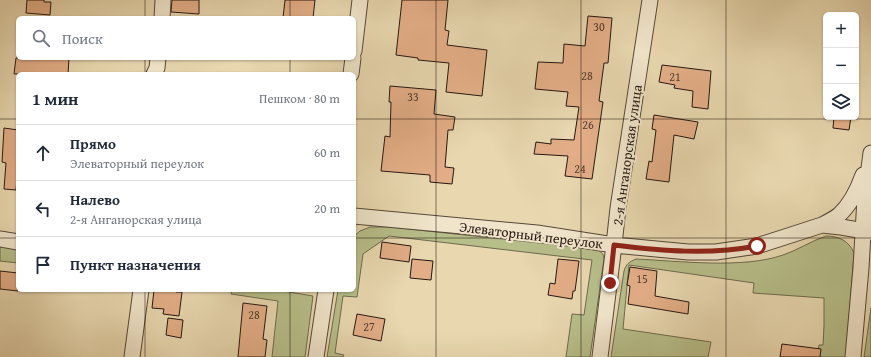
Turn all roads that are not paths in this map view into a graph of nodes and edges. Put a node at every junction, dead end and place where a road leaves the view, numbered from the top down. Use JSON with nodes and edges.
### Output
{"nodes":[{"id":1,"x":163,"y":0,"type":"edge"},
{"id":2,"x":360,"y":0,"type":"edge"},
{"id":3,"x":650,"y":0,"type":"edge"},
{"id":4,"x":162,"y":16,"type":"edge"},
{"id":5,"x":356,"y":34,"type":"edge"},
{"id":6,"x":158,"y":60,"type":"edge"},
{"id":7,"x":353,"y":60,"type":"edge"},
{"id":8,"x":155,"y":72,"type":"edge"},
{"id":9,"x":351,"y":72,"type":"edge"},
{"id":10,"x":871,"y":152,"type":"edge"},
{"id":11,"x":356,"y":216,"type":"edge"},
{"id":12,"x":822,"y":225,"type":"junction"},
{"id":13,"x":867,"y":231,"type":"edge"},
{"id":14,"x":0,"y":239,"type":"edge"},
{"id":15,"x":16,"y":242,"type":"edge"},
{"id":16,"x":614,"y":245,"type":"junction"},
{"id":17,"x":141,"y":292,"type":"edge"},
{"id":18,"x":326,"y":292,"type":"edge"},
{"id":19,"x":132,"y":357,"type":"edge"},
{"id":20,"x":316,"y":357,"type":"edge"},
{"id":21,"x":600,"y":357,"type":"edge"},
{"id":22,"x":853,"y":357,"type":"edge"}],
"edges":[{"from":1,"to":4,"type":"street"},
{"from":2,"to":5,"type":"street"},
{"from":3,"to":16,"type":"street","name":"2-я Анганорская улица"},
{"from":6,"to":8,"type":"street"},
{"from":7,"to":9,"type":"street"},
{"from":10,"to":12,"type":"street"},
{"from":10,"to":13,"type":"street"},
{"from":11,"to":16,"type":"street","name":"Элеваторный переулок"},
{"from":12,"to":13,"type":"street","name":"Элеваторный переулок"},
{"from":12,"to":16,"type":"street","name":"Элеваторный переулок"},
{"from":13,"to":22,"type":"street"},
{"from":14,"to":15,"type":"street"},
{"from":16,"to":21,"type":"street","name":"2-я Анганорская улица"},
{"from":17,"to":19,"type":"street"},
{"from":18,"to":20,"type":"street"}]}
